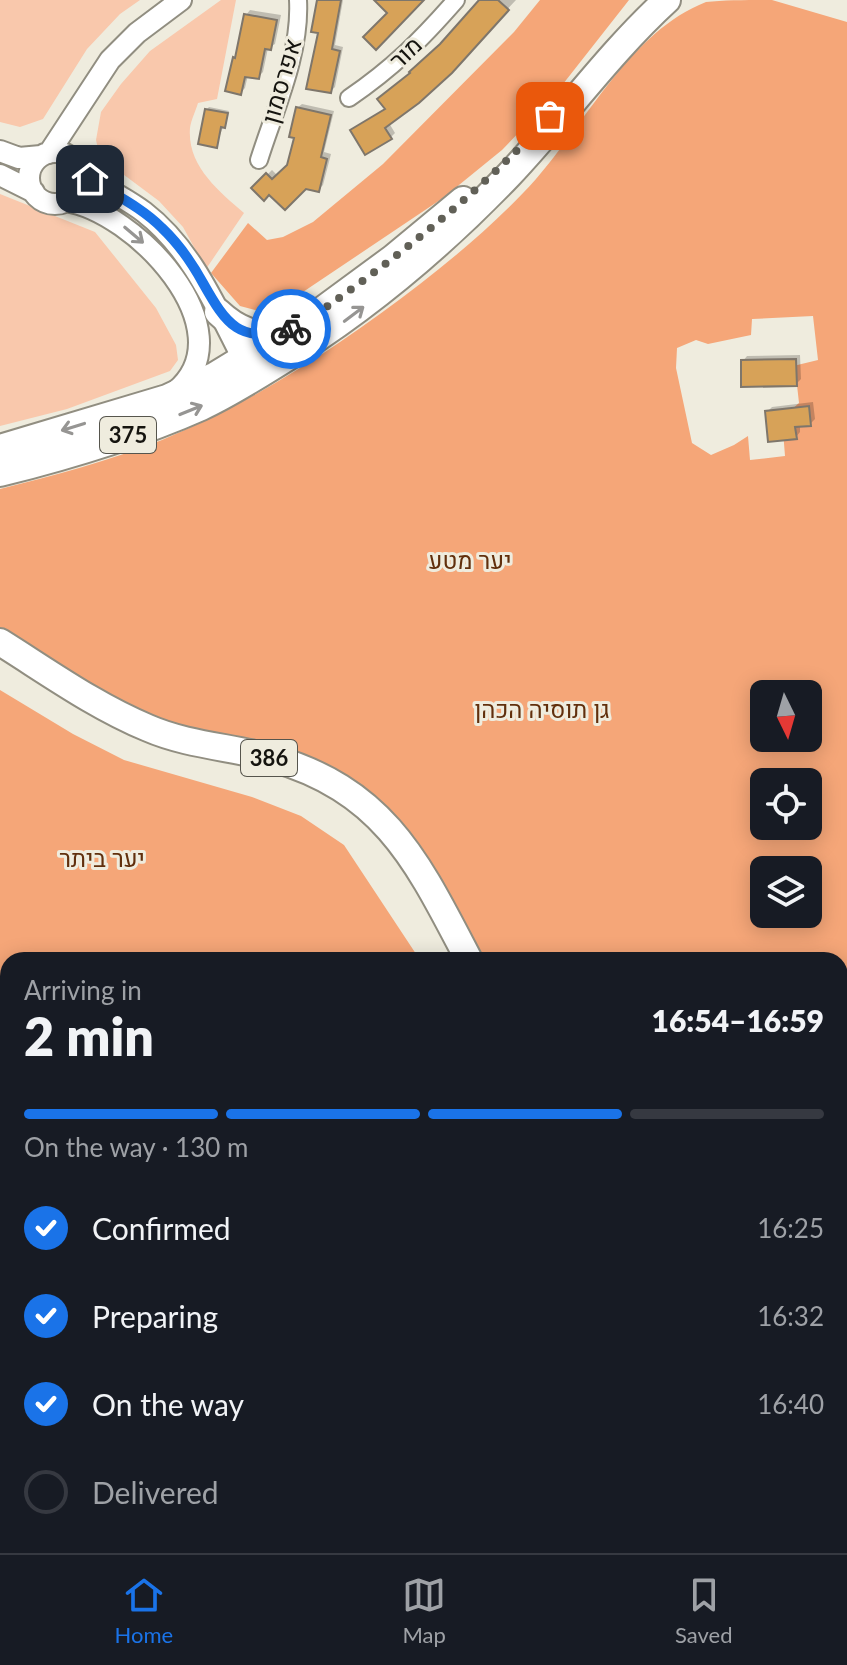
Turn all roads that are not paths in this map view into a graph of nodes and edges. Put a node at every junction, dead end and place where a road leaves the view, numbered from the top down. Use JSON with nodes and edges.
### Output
{"nodes":[{"id":1,"x":181,"y":0,"type":"edge"},
{"id":2,"x":298,"y":0,"type":"edge"},
{"id":3,"x":456,"y":0,"type":"edge"},
{"id":4,"x":657,"y":0,"type":"edge"},
{"id":5,"x":667,"y":0,"type":"edge"},
{"id":6,"x":349,"y":98,"type":"dead end"},
{"id":7,"x":75,"y":116,"type":"junction"},
{"id":8,"x":0,"y":151,"type":"edge"},
{"id":9,"x":45,"y":154,"type":"junction"},
{"id":10,"x":259,"y":160,"type":"dead end"},
{"id":11,"x":76,"y":162,"type":"junction"},
{"id":12,"x":0,"y":175,"type":"edge"},
{"id":13,"x":34,"y":192,"type":"junction"},
{"id":14,"x":65,"y":201,"type":"junction"},
{"id":15,"x":218,"y":312,"type":"junction"},
{"id":16,"x":299,"y":326,"type":"junction"},
{"id":17,"x":243,"y":359,"type":"junction"},
{"id":18,"x":241,"y":386,"type":"junction"},
{"id":19,"x":167,"y":398,"type":"junction"},
{"id":20,"x":0,"y":448,"type":"edge"},
{"id":21,"x":0,"y":473,"type":"edge"},
{"id":22,"x":0,"y":642,"type":"edge"},
{"id":23,"x":465,"y":952,"type":"edge"}],
"edges":[{"from":1,"to":7,"type":"street"},
{"from":2,"to":10,"type":"street","name":"אפרסמון"},
{"from":3,"to":6,"type":"street","name":"מור"},
{"from":4,"to":16,"type":"main road","number":"375"},
{"from":18,"to":5,"type":"main road","number":"375","one_way":true},
{"from":7,"to":9,"type":"street"},
{"from":7,"to":11,"type":"street"},
{"from":8,"to":9,"type":"street"},
{"from":9,"to":11,"type":"street"},
{"from":9,"to":13,"type":"street"},
{"from":11,"to":14,"type":"street"},
{"from":11,"to":15,"type":"street"},
{"from":12,"to":13,"type":"street"},
{"from":13,"to":14,"type":"street"},
{"from":14,"to":19,"type":"street","one_way":true},
{"from":15,"to":16,"type":"main road"},
{"from":15,"to":17,"type":"street"},
{"from":16,"to":17,"type":"main road","number":"375"},
{"from":17,"to":18,"type":"street"},
{"from":17,"to":19,"type":"main road","number":"375"},
{"from":21,"to":18,"type":"main road","number":"375","one_way":true},
{"from":19,"to":20,"type":"main road","number":"375","one_way":true},
{"from":22,"to":23,"type":"main road","number":"386"}]}
